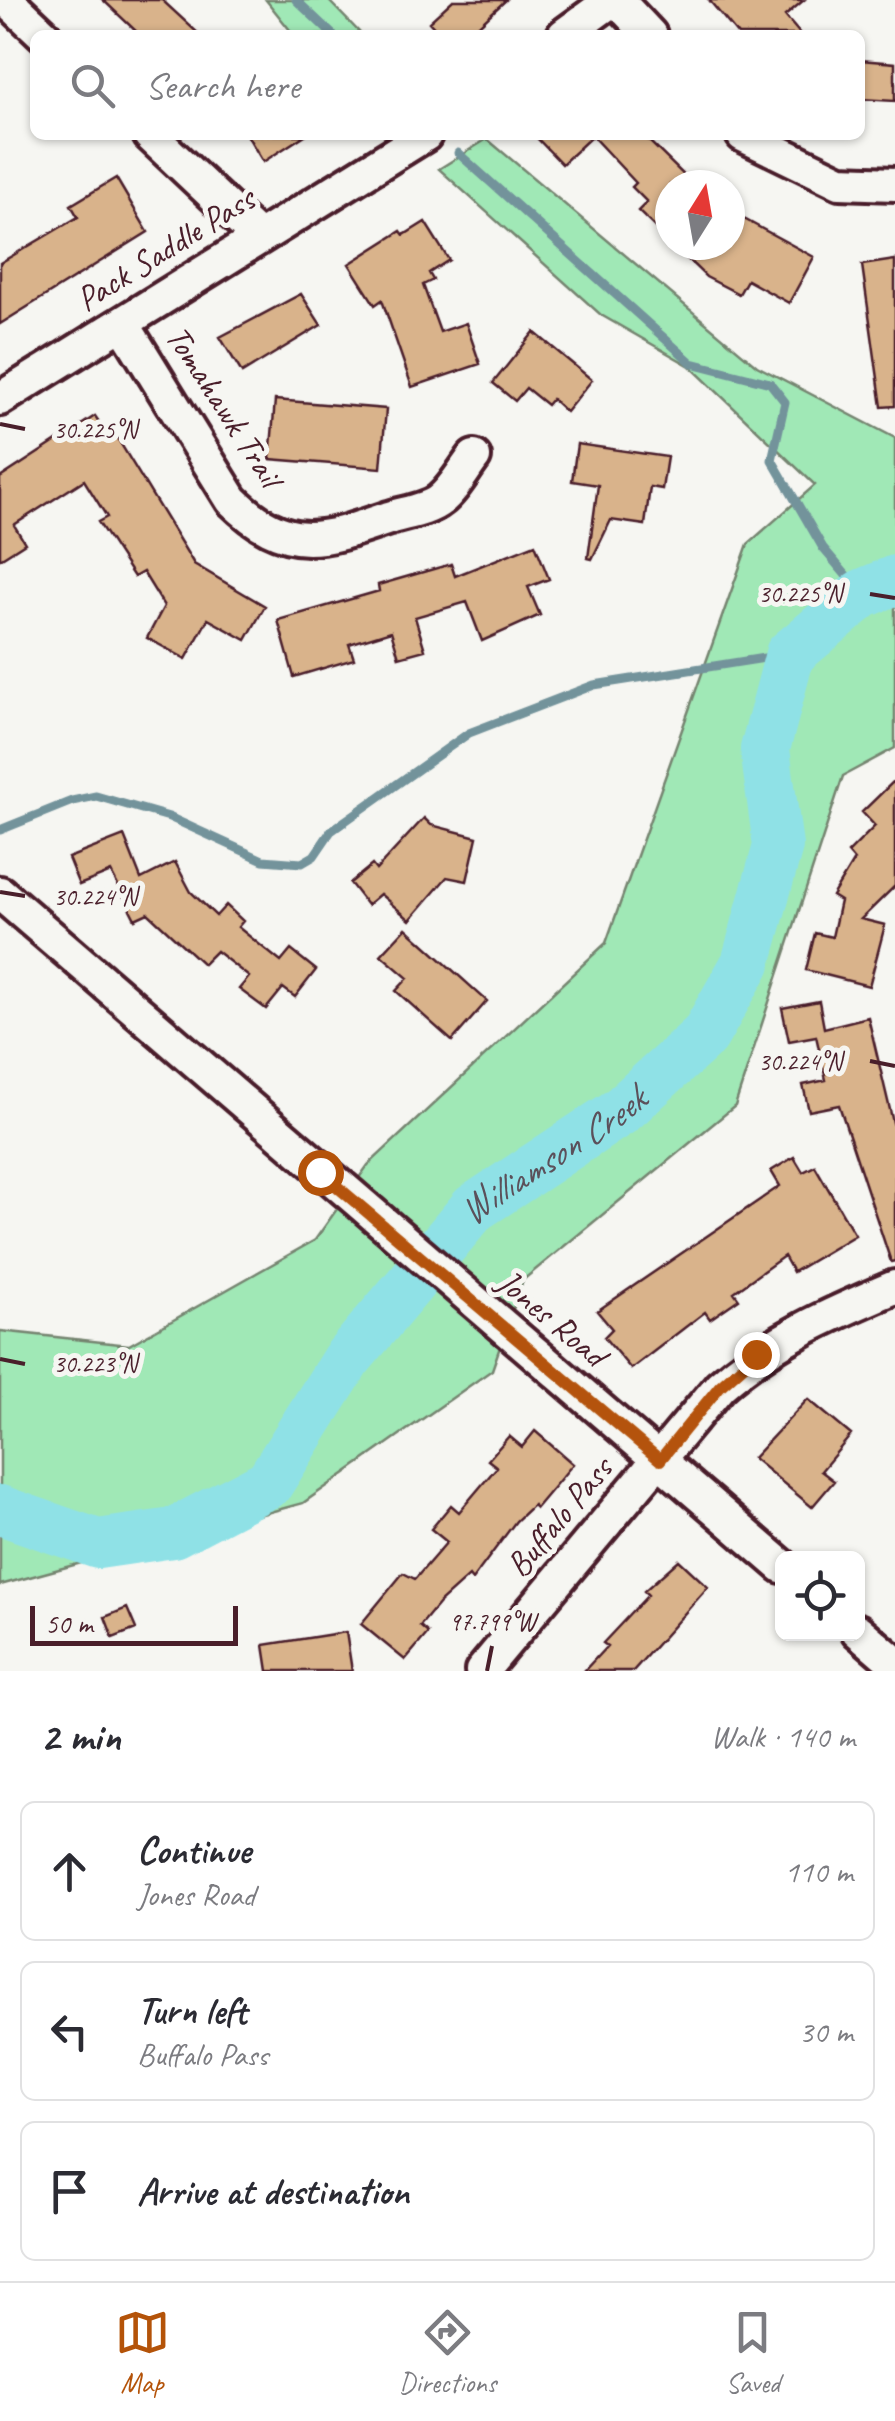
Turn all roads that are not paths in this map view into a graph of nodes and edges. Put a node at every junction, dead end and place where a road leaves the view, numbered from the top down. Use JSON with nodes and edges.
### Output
{"nodes":[{"id":1,"x":7,"y":0,"type":"edge"},
{"id":2,"x":614,"y":0,"type":"edge"},
{"id":3,"x":39,"y":30,"type":"edge"},
{"id":4,"x":571,"y":30,"type":"edge"},
{"id":5,"x":645,"y":30,"type":"edge"},
{"id":6,"x":155,"y":140,"type":"edge"},
{"id":7,"x":417,"y":140,"type":"edge"},
{"id":8,"x":753,"y":140,"type":"edge"},
{"id":9,"x":895,"y":184,"type":"edge"},
{"id":10,"x":258,"y":236,"type":"junction"},
{"id":11,"x":122,"y":324,"type":"junction"},
{"id":12,"x":0,"y":399,"type":"edge"},
{"id":13,"x":474,"y":457,"type":"dead end"},
{"id":14,"x":0,"y":893,"type":"edge"},
{"id":15,"x":895,"y":1286,"type":"edge"},
{"id":16,"x":660,"y":1460,"type":"junction"},
{"id":17,"x":775,"y":1560,"type":"edge"},
{"id":18,"x":865,"y":1637,"type":"edge"},
{"id":19,"x":895,"y":1663,"type":"edge"},
{"id":20,"x":482,"y":1671,"type":"edge"}],
"edges":[{"from":1,"to":3,"type":"street"},
{"from":2,"to":4,"type":"street"},
{"from":2,"to":5,"type":"street"},
{"from":6,"to":10,"type":"street"},
{"from":7,"to":10,"type":"street","name":"Pack Saddle Pass"},
{"from":8,"to":9,"type":"street"},
{"from":10,"to":11,"type":"street","name":"Pack Saddle Pass"},
{"from":11,"to":12,"type":"street","name":"Pack Saddle Pass"},
{"from":11,"to":13,"type":"street","name":"Tomahawk Trail"},
{"from":14,"to":16,"type":"street","name":"Jones Road"},
{"from":15,"to":16,"type":"street","name":"Buffalo Pass"},
{"from":16,"to":17,"type":"street","name":"Jones Road"},
{"from":16,"to":20,"type":"street","name":"Buffalo Pass"},
{"from":18,"to":19,"type":"street"}]}
